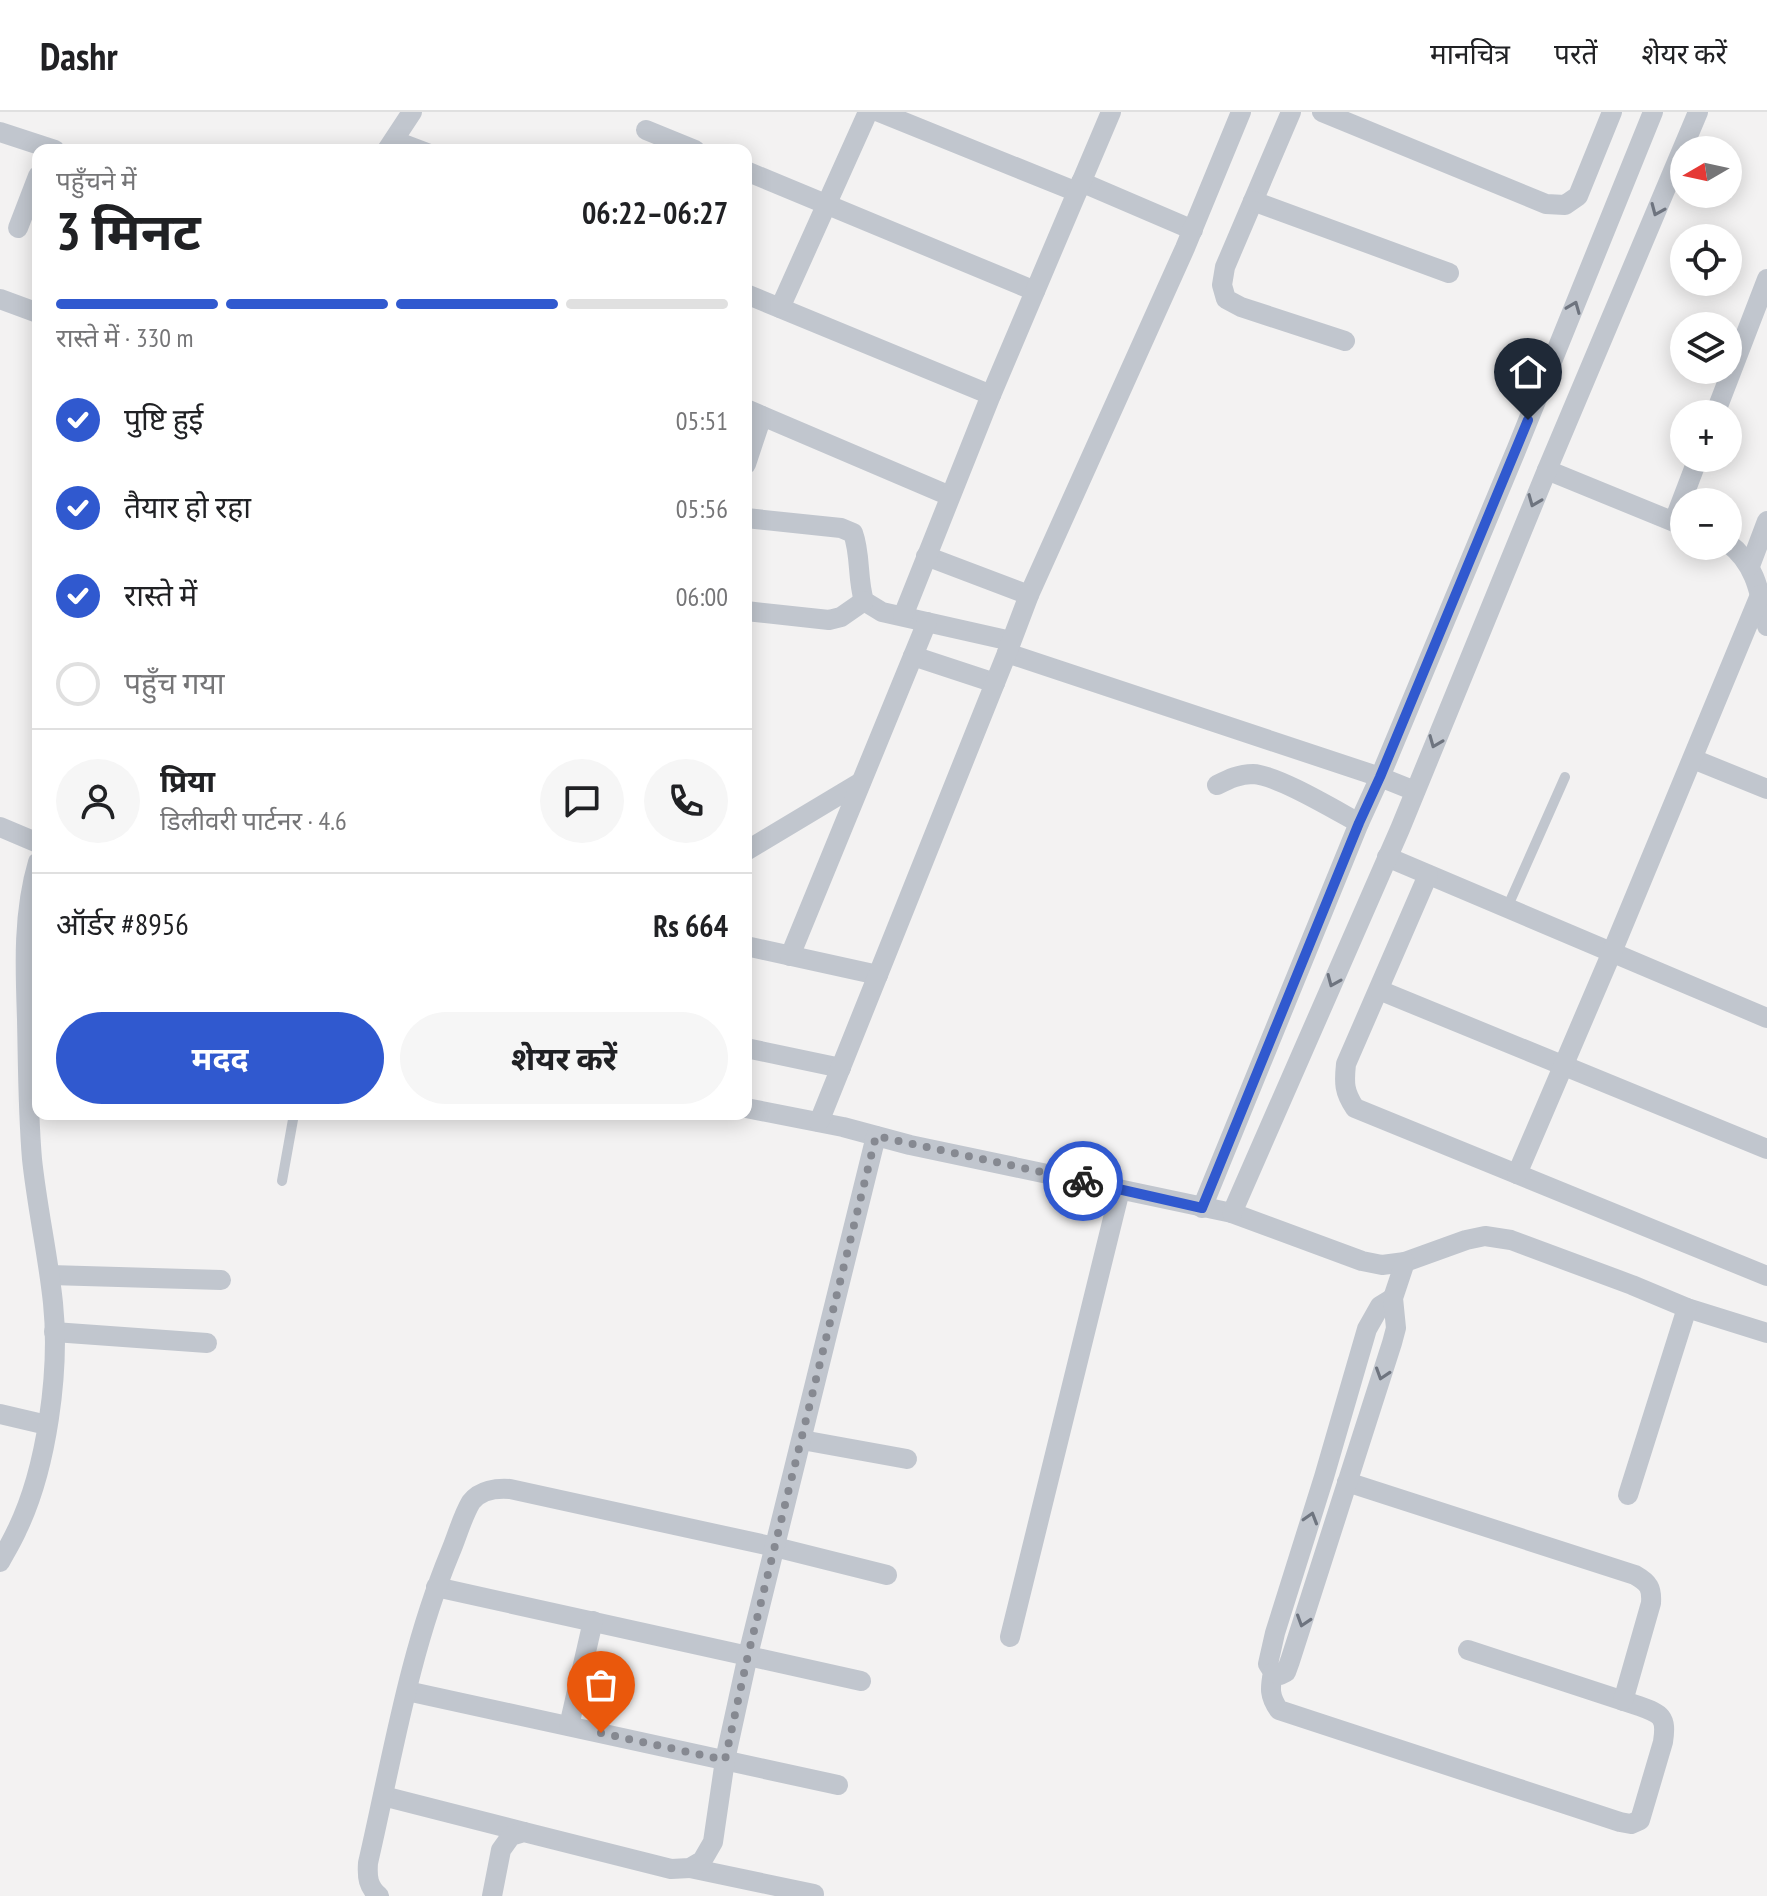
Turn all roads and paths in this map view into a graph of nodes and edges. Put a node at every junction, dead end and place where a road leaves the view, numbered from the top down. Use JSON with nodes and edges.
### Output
{"nodes":[{"id":1,"x":412,"y":112,"type":"edge"},
{"id":2,"x":868,"y":112,"type":"edge"},
{"id":3,"x":879,"y":112,"type":"edge"},
{"id":4,"x":1111,"y":112,"type":"edge"},
{"id":5,"x":1241,"y":112,"type":"edge"},
{"id":6,"x":1291,"y":112,"type":"edge"},
{"id":7,"x":1322,"y":112,"type":"edge"},
{"id":8,"x":1653,"y":112,"type":"edge"},
{"id":9,"x":1698,"y":112,"type":"edge"},
{"id":10,"x":1610,"y":113,"type":"edge"},
{"id":11,"x":646,"y":130,"type":"dead end"},
{"id":12,"x":0,"y":132,"type":"edge"},
{"id":13,"x":391,"y":143,"type":"edge"},
{"id":14,"x":35,"y":144,"type":"edge"},
{"id":15,"x":680,"y":144,"type":"edge"},
{"id":16,"x":752,"y":174,"type":"edge"},
{"id":17,"x":1079,"y":187,"type":"junction"},
{"id":18,"x":32,"y":192,"type":"edge"},
{"id":19,"x":1253,"y":201,"type":"junction"},
{"id":20,"x":826,"y":205,"type":"junction"},
{"id":21,"x":18,"y":228,"type":"dead end"},
{"id":22,"x":1193,"y":230,"type":"junction"},
{"id":23,"x":1449,"y":273,"type":"dead end"},
{"id":24,"x":1767,"y":279,"type":"edge"},
{"id":25,"x":1035,"y":291,"type":"junction"},
{"id":26,"x":752,"y":296,"type":"edge"},
{"id":27,"x":0,"y":299,"type":"edge"},
{"id":28,"x":780,"y":308,"type":"junction"},
{"id":29,"x":32,"y":311,"type":"edge"},
{"id":30,"x":1345,"y":341,"type":"dead end"},
{"id":31,"x":991,"y":395,"type":"junction"},
{"id":32,"x":1720,"y":400,"type":"edge"},
{"id":33,"x":754,"y":412,"type":"edge"},
{"id":34,"x":1547,"y":470,"type":"junction"},
{"id":35,"x":950,"y":496,"type":"junction"},
{"id":36,"x":752,"y":519,"type":"edge"},
{"id":37,"x":1670,"y":520,"type":"edge"},
{"id":38,"x":1767,"y":521,"type":"edge"},
{"id":39,"x":926,"y":556,"type":"junction"},
{"id":40,"x":1742,"y":558,"type":"edge"},
{"id":41,"x":1750,"y":566,"type":"junction"},
{"id":42,"x":1029,"y":595,"type":"junction"},
{"id":43,"x":1760,"y":595,"type":"junction"},
{"id":44,"x":864,"y":601,"type":"junction"},
{"id":45,"x":752,"y":612,"type":"edge"},
{"id":46,"x":903,"y":616,"type":"junction"},
{"id":47,"x":927,"y":622,"type":"junction"},
{"id":48,"x":1767,"y":626,"type":"edge"},
{"id":49,"x":1009,"y":647,"type":"junction"},
{"id":50,"x":913,"y":656,"type":"junction"},
{"id":51,"x":995,"y":683,"type":"junction"},
{"id":52,"x":1693,"y":759,"type":"junction"},
{"id":53,"x":1380,"y":777,"type":"junction"},
{"id":54,"x":1565,"y":777,"type":"dead end"},
{"id":55,"x":861,"y":782,"type":"junction"},
{"id":56,"x":1217,"y":785,"type":"dead end"},
{"id":57,"x":1767,"y":789,"type":"edge"},
{"id":58,"x":1415,"y":791,"type":"junction"},
{"id":59,"x":1359,"y":823,"type":"junction"},
{"id":60,"x":0,"y":827,"type":"edge"},
{"id":61,"x":32,"y":840,"type":"edge"},
{"id":62,"x":752,"y":847,"type":"edge"},
{"id":63,"x":1387,"y":857,"type":"junction"},
{"id":64,"x":1428,"y":875,"type":"junction"},
{"id":65,"x":32,"y":885,"type":"edge"},
{"id":66,"x":1507,"y":908,"type":"junction"},
{"id":67,"x":752,"y":947,"type":"edge"},
{"id":68,"x":1612,"y":952,"type":"junction"},
{"id":69,"x":790,"y":956,"type":"junction"},
{"id":70,"x":878,"y":975,"type":"junction"},
{"id":71,"x":1379,"y":990,"type":"junction"},
{"id":72,"x":1767,"y":1018,"type":"edge"},
{"id":73,"x":752,"y":1049,"type":"edge"},
{"id":74,"x":1564,"y":1065,"type":"junction"},
{"id":75,"x":841,"y":1068,"type":"junction"},
{"id":76,"x":752,"y":1109,"type":"edge"},
{"id":77,"x":293,"y":1120,"type":"edge"},
{"id":78,"x":819,"y":1122,"type":"junction"},
{"id":79,"x":876,"y":1136,"type":"junction"},
{"id":80,"x":1767,"y":1149,"type":"edge"},
{"id":81,"x":1517,"y":1174,"type":"junction"},
{"id":82,"x":282,"y":1181,"type":"dead end"},
{"id":83,"x":1120,"y":1190,"type":"junction"},
{"id":84,"x":1202,"y":1208,"type":"junction"},
{"id":85,"x":1232,"y":1213,"type":"junction"},
{"id":86,"x":1405,"y":1262,"type":"junction"},
{"id":87,"x":1765,"y":1269,"type":"edge"},
{"id":88,"x":50,"y":1275,"type":"junction"},
{"id":89,"x":221,"y":1280,"type":"dead end"},
{"id":90,"x":1393,"y":1298,"type":"junction"},
{"id":91,"x":1687,"y":1308,"type":"junction"},
{"id":92,"x":54,"y":1332,"type":"junction"},
{"id":93,"x":1767,"y":1333,"type":"edge"},
{"id":94,"x":207,"y":1343,"type":"dead end"},
{"id":95,"x":0,"y":1414,"type":"edge"},
{"id":96,"x":47,"y":1425,"type":"junction"},
{"id":97,"x":802,"y":1440,"type":"junction"},
{"id":98,"x":907,"y":1459,"type":"dead end"},
{"id":99,"x":1347,"y":1482,"type":"junction"},
{"id":100,"x":1628,"y":1495,"type":"dead end"},
{"id":101,"x":775,"y":1547,"type":"junction"},
{"id":102,"x":0,"y":1562,"type":"edge"},
{"id":103,"x":887,"y":1575,"type":"dead end"},
{"id":104,"x":436,"y":1587,"type":"junction"},
{"id":105,"x":593,"y":1621,"type":"junction"},
{"id":106,"x":1010,"y":1637,"type":"dead end"},
{"id":107,"x":1468,"y":1650,"type":"dead end"},
{"id":108,"x":748,"y":1655,"type":"junction"},
{"id":109,"x":1273,"y":1672,"type":"junction"},
{"id":110,"x":861,"y":1681,"type":"dead end"},
{"id":111,"x":407,"y":1691,"type":"junction"},
{"id":112,"x":1623,"y":1701,"type":"junction"},
{"id":113,"x":569,"y":1726,"type":"junction"},
{"id":114,"x":725,"y":1760,"type":"junction"},
{"id":115,"x":838,"y":1785,"type":"dead end"},
{"id":116,"x":383,"y":1796,"type":"junction"},
{"id":117,"x":524,"y":1832,"type":"junction"},
{"id":118,"x":690,"y":1868,"type":"junction"},
{"id":119,"x":814,"y":1894,"type":"edge"},
{"id":120,"x":379,"y":1896,"type":"edge"},
{"id":121,"x":492,"y":1896,"type":"edge"}],
"edges":[{"from":1,"to":13,"type":"street"},
{"from":2,"to":20,"type":"street"},
{"from":3,"to":17,"type":"street"},
{"from":4,"to":17,"type":"street"},
{"from":5,"to":22,"type":"street"},
{"from":6,"to":19,"type":"street"},
{"from":7,"to":10,"type":"street"},
{"from":53,"to":8,"type":"street","one_way":true},
{"from":9,"to":34,"type":"street","one_way":true},
{"from":11,"to":15,"type":"street"},
{"from":12,"to":14,"type":"street"},
{"from":16,"to":20,"type":"street"},
{"from":17,"to":22,"type":"street"},
{"from":17,"to":25,"type":"street"},
{"from":18,"to":21,"type":"street"},
{"from":19,"to":23,"type":"street"},
{"from":19,"to":30,"type":"street"},
{"from":20,"to":25,"type":"street"},
{"from":20,"to":28,"type":"street"},
{"from":22,"to":42,"type":"street"},
{"from":24,"to":32,"type":"street"},
{"from":25,"to":31,"type":"street"},
{"from":26,"to":28,"type":"street"},
{"from":27,"to":29,"type":"street"},
{"from":28,"to":31,"type":"street"},
{"from":31,"to":35,"type":"street"},
{"from":33,"to":35,"type":"street"},
{"from":34,"to":37,"type":"street"},
{"from":34,"to":58,"type":"street","one_way":true},
{"from":35,"to":39,"type":"street"},
{"from":36,"to":44,"type":"street"},
{"from":38,"to":41,"type":"street"},
{"from":39,"to":42,"type":"street"},
{"from":39,"to":46,"type":"street"},
{"from":40,"to":41,"type":"street"},
{"from":41,"to":43,"type":"street"},
{"from":42,"to":49,"type":"street"},
{"from":43,"to":48,"type":"street"},
{"from":43,"to":52,"type":"street"},
{"from":44,"to":45,"type":"street"},
{"from":44,"to":46,"type":"street"},
{"from":46,"to":47,"type":"street"},
{"from":47,"to":49,"type":"street"},
{"from":47,"to":50,"type":"street"},
{"from":49,"to":51,"type":"street"},
{"from":49,"to":53,"type":"street"},
{"from":50,"to":51,"type":"street"},
{"from":50,"to":55,"type":"street"},
{"from":51,"to":70,"type":"street"},
{"from":52,"to":57,"type":"street"},
{"from":52,"to":68,"type":"street"},
{"from":53,"to":58,"type":"street"},
{"from":53,"to":59,"type":"street"},
{"from":54,"to":66,"type":"lane"},
{"from":55,"to":62,"type":"street"},
{"from":55,"to":69,"type":"street"},
{"from":56,"to":59,"type":"street"},
{"from":58,"to":63,"type":"street"},
{"from":59,"to":84,"type":"street"},
{"from":60,"to":61,"type":"street"},
{"from":63,"to":64,"type":"street"},
{"from":63,"to":85,"type":"street","one_way":true},
{"from":64,"to":66,"type":"street"},
{"from":64,"to":71,"type":"street"},
{"from":65,"to":88,"type":"street"},
{"from":66,"to":68,"type":"street"},
{"from":67,"to":69,"type":"street"},
{"from":68,"to":72,"type":"street"},
{"from":68,"to":74,"type":"street"},
{"from":69,"to":70,"type":"street"},
{"from":70,"to":75,"type":"street"},
{"from":71,"to":74,"type":"street"},
{"from":71,"to":81,"type":"street"},
{"from":73,"to":75,"type":"street"},
{"from":74,"to":80,"type":"street"},
{"from":74,"to":81,"type":"street"},
{"from":75,"to":78,"type":"street"},
{"from":76,"to":78,"type":"street"},
{"from":77,"to":82,"type":"lane"},
{"from":78,"to":79,"type":"street"},
{"from":79,"to":83,"type":"street"},
{"from":79,"to":97,"type":"street"},
{"from":81,"to":87,"type":"street"},
{"from":83,"to":84,"type":"street"},
{"from":83,"to":106,"type":"street"},
{"from":84,"to":85,"type":"street"},
{"from":85,"to":86,"type":"street"},
{"from":86,"to":90,"type":"street"},
{"from":86,"to":91,"type":"street"},
{"from":88,"to":89,"type":"street"},
{"from":88,"to":92,"type":"street"},
{"from":90,"to":99,"type":"street","one_way":true},
{"from":109,"to":90,"type":"street","one_way":true},
{"from":91,"to":93,"type":"street"},
{"from":91,"to":100,"type":"street"},
{"from":92,"to":94,"type":"street"},
{"from":92,"to":96,"type":"street"},
{"from":95,"to":96,"type":"street"},
{"from":96,"to":102,"type":"street"},
{"from":97,"to":98,"type":"street"},
{"from":97,"to":101,"type":"street"},
{"from":99,"to":109,"type":"street","one_way":true},
{"from":99,"to":112,"type":"street"},
{"from":101,"to":103,"type":"street"},
{"from":101,"to":104,"type":"street"},
{"from":101,"to":108,"type":"street"},
{"from":104,"to":105,"type":"street"},
{"from":104,"to":111,"type":"street"},
{"from":105,"to":108,"type":"street"},
{"from":105,"to":113,"type":"street"},
{"from":107,"to":112,"type":"street"},
{"from":108,"to":110,"type":"street"},
{"from":108,"to":114,"type":"street"},
{"from":109,"to":112,"type":"street"},
{"from":111,"to":113,"type":"street"},
{"from":111,"to":116,"type":"street"},
{"from":113,"to":114,"type":"street"},
{"from":114,"to":115,"type":"street"},
{"from":114,"to":118,"type":"street"},
{"from":116,"to":117,"type":"street"},
{"from":116,"to":120,"type":"street"},
{"from":117,"to":118,"type":"street"},
{"from":117,"to":121,"type":"street"},
{"from":118,"to":119,"type":"street"}]}
